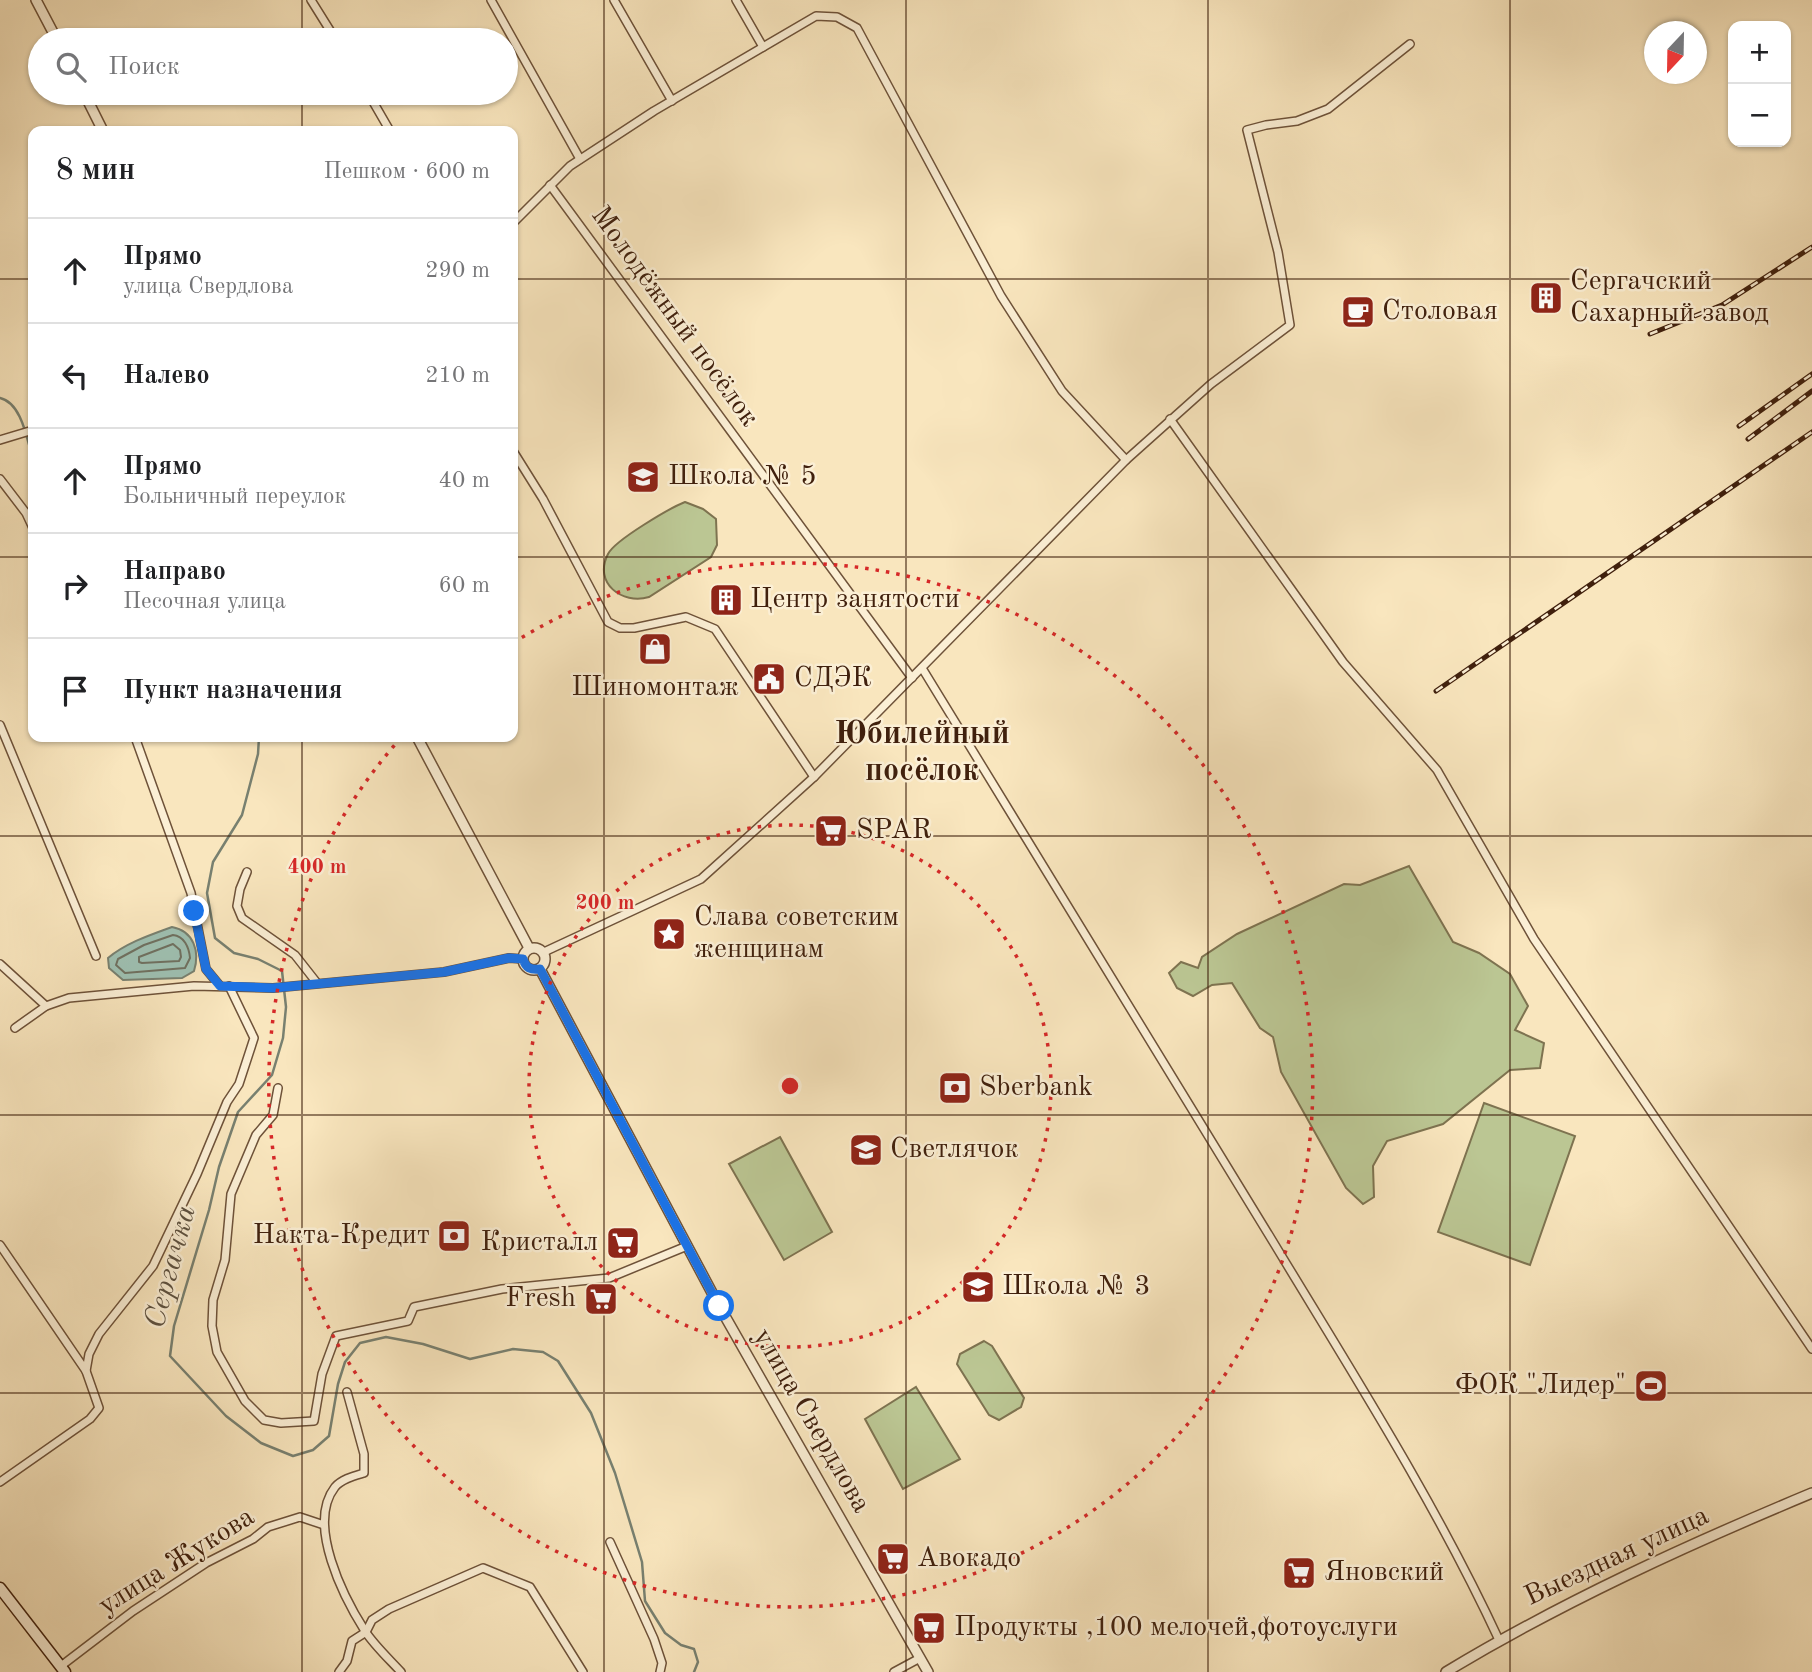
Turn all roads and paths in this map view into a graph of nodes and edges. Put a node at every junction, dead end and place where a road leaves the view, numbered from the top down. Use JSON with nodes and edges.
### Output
{"nodes":[{"id":1,"x":36,"y":0,"type":"edge"},
{"id":2,"x":311,"y":0,"type":"edge"},
{"id":3,"x":491,"y":0,"type":"edge"},
{"id":4,"x":614,"y":0,"type":"edge"},
{"id":5,"x":736,"y":0,"type":"edge"},
{"id":6,"x":51,"y":28,"type":"edge"},
{"id":7,"x":328,"y":28,"type":"edge"},
{"id":8,"x":507,"y":28,"type":"edge"},
{"id":9,"x":1410,"y":44,"type":"dead end"},
{"id":10,"x":763,"y":47,"type":"junction"},
{"id":11,"x":518,"y":48,"type":"edge"},
{"id":12,"x":672,"y":101,"type":"junction"},
{"id":13,"x":90,"y":105,"type":"edge"},
{"id":14,"x":375,"y":105,"type":"edge"},
{"id":15,"x":100,"y":126,"type":"edge"},
{"id":16,"x":387,"y":126,"type":"edge"},
{"id":17,"x":580,"y":159,"type":"junction"},
{"id":18,"x":551,"y":185,"type":"junction"},
{"id":19,"x":518,"y":218,"type":"edge"},
{"id":20,"x":1170,"y":419,"type":"junction"},
{"id":21,"x":28,"y":432,"type":"edge"},
{"id":22,"x":0,"y":440,"type":"edge"},
{"id":23,"x":518,"y":459,"type":"edge"},
{"id":24,"x":1126,"y":460,"type":"junction"},
{"id":25,"x":0,"y":480,"type":"edge"},
{"id":26,"x":28,"y":517,"type":"edge"},
{"id":27,"x":922,"y":668,"type":"junction"},
{"id":28,"x":912,"y":678,"type":"junction"},
{"id":29,"x":0,"y":726,"type":"edge"},
{"id":30,"x":137,"y":742,"type":"edge"},
{"id":31,"x":420,"y":742,"type":"edge"},
{"id":32,"x":814,"y":777,"type":"junction"},
{"id":33,"x":247,"y":872,"type":"dead end"},
{"id":34,"x":529,"y":948,"type":"junction"},
{"id":35,"x":544,"y":952,"type":"junction"},
{"id":36,"x":96,"y":956,"type":"dead end"},
{"id":37,"x":523,"y":959,"type":"junction"},
{"id":38,"x":0,"y":964,"type":"edge"},
{"id":39,"x":540,"y":969,"type":"junction"},
{"id":40,"x":317,"y":983,"type":"junction"},
{"id":41,"x":225,"y":986,"type":"junction"},
{"id":42,"x":46,"y":1006,"type":"junction"},
{"id":43,"x":15,"y":1028,"type":"dead end"},
{"id":44,"x":278,"y":1088,"type":"dead end"},
{"id":45,"x":0,"y":1245,"type":"edge"},
{"id":46,"x":687,"y":1245,"type":"junction"},
{"id":47,"x":1812,"y":1349,"type":"edge"},
{"id":48,"x":86,"y":1371,"type":"junction"},
{"id":49,"x":347,"y":1392,"type":"dead end"},
{"id":50,"x":0,"y":1482,"type":"edge"},
{"id":51,"x":1812,"y":1493,"type":"edge"},
{"id":52,"x":324,"y":1525,"type":"junction"},
{"id":53,"x":610,"y":1542,"type":"dead end"},
{"id":54,"x":0,"y":1588,"type":"edge"},
{"id":55,"x":366,"y":1632,"type":"junction"},
{"id":56,"x":1499,"y":1640,"type":"junction"},
{"id":57,"x":920,"y":1658,"type":"junction"},
{"id":58,"x":63,"y":1669,"type":"edge"},
{"id":59,"x":340,"y":1672,"type":"edge"},
{"id":60,"x":401,"y":1672,"type":"edge"},
{"id":61,"x":583,"y":1672,"type":"edge"},
{"id":62,"x":660,"y":1672,"type":"edge"},
{"id":63,"x":894,"y":1672,"type":"edge"},
{"id":64,"x":928,"y":1672,"type":"edge"},
{"id":65,"x":1446,"y":1672,"type":"edge"}],
"edges":[{"from":1,"to":6,"type":"street"},
{"from":2,"to":7,"type":"street"},
{"from":3,"to":8,"type":"street"},
{"from":4,"to":12,"type":"street"},
{"from":5,"to":10,"type":"street"},
{"from":9,"to":20,"type":"street"},
{"from":10,"to":12,"type":"street"},
{"from":10,"to":24,"type":"street"},
{"from":11,"to":17,"type":"street"},
{"from":12,"to":17,"type":"street"},
{"from":13,"to":15,"type":"street"},
{"from":14,"to":16,"type":"street"},
{"from":17,"to":18,"type":"street"},
{"from":18,"to":19,"type":"street"},
{"from":18,"to":28,"type":"street","name":"Молодёжный посёлок"},
{"from":20,"to":24,"type":"street"},
{"from":20,"to":47,"type":"street"},
{"from":21,"to":22,"type":"street"},
{"from":23,"to":32,"type":"street"},
{"from":24,"to":27,"type":"street"},
{"from":25,"to":26,"type":"street"},
{"from":27,"to":28,"type":"street"},
{"from":27,"to":56,"type":"street"},
{"from":28,"to":32,"type":"street"},
{"from":29,"to":36,"type":"street"},
{"from":30,"to":41,"type":"street"},
{"from":31,"to":34,"type":"street"},
{"from":32,"to":35,"type":"street"},
{"from":33,"to":40,"type":"street"},
{"from":34,"to":35,"type":"street"},
{"from":34,"to":37,"type":"street"},
{"from":35,"to":39,"type":"street"},
{"from":37,"to":39,"type":"street"},
{"from":37,"to":40,"type":"street"},
{"from":38,"to":42,"type":"street"},
{"from":39,"to":46,"type":"street","name":"улица Свердлова"},
{"from":40,"to":41,"type":"street"},
{"from":41,"to":42,"type":"street"},
{"from":41,"to":48,"type":"street"},
{"from":42,"to":43,"type":"street"},
{"from":44,"to":46,"type":"street"},
{"from":45,"to":48,"type":"street"},
{"from":46,"to":57,"type":"street","name":"улица Свердлова"},
{"from":48,"to":50,"type":"street"},
{"from":49,"to":52,"type":"street"},
{"from":51,"to":56,"type":"street","name":"Выездная улица"},
{"from":52,"to":55,"type":"street"},
{"from":52,"to":58,"type":"street","name":"улица Жукова"},
{"from":53,"to":62,"type":"street"},
{"from":54,"to":58,"type":"main road"},
{"from":55,"to":59,"type":"street"},
{"from":55,"to":60,"type":"street"},
{"from":55,"to":61,"type":"street"},
{"from":56,"to":65,"type":"street","name":"Выездная улица"},
{"from":57,"to":63,"type":"street"},
{"from":57,"to":64,"type":"street","name":"улица Свердлова"}]}
